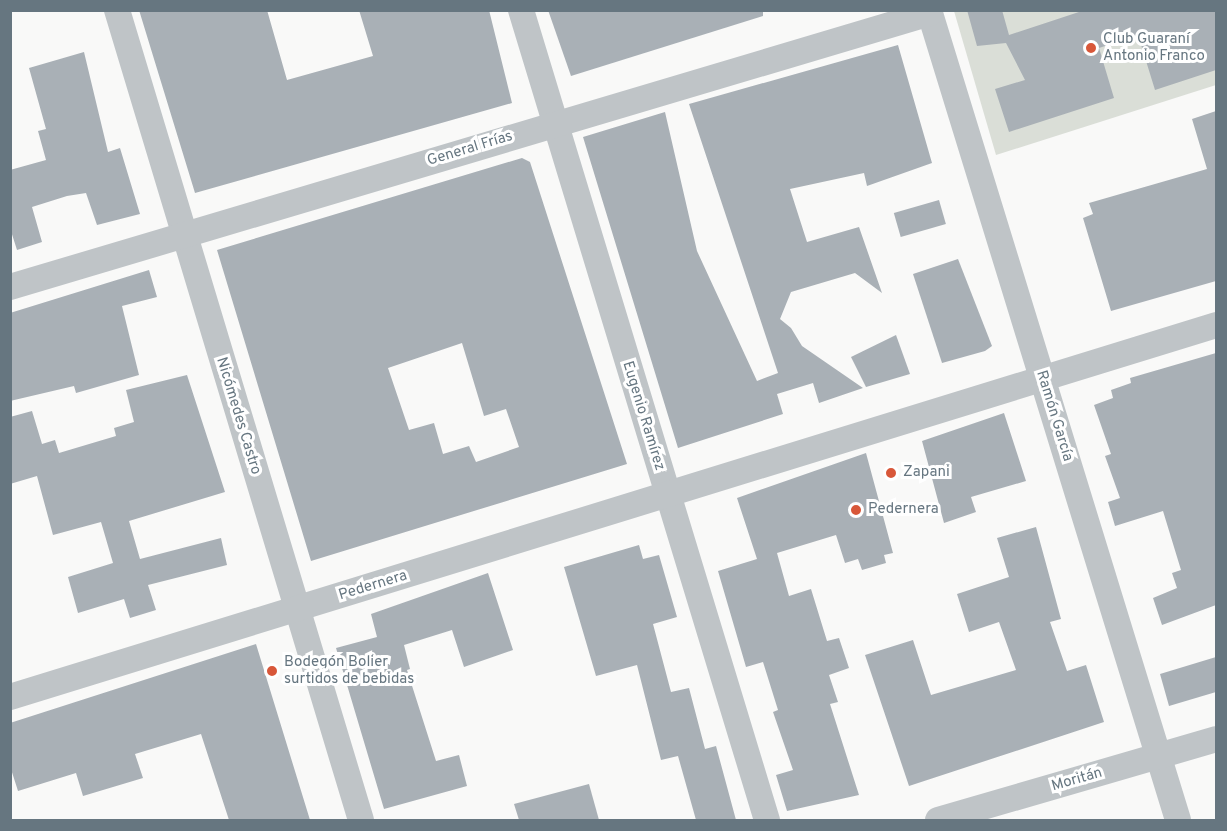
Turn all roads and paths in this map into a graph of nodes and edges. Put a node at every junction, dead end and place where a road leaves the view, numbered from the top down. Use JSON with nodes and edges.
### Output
{"nodes":[{"id":1,"x":117,"y":10,"type":"edge"},
{"id":2,"x":521,"y":10,"type":"edge"},
{"id":3,"x":930,"y":12,"type":"edge"},
{"id":4,"x":556,"y":123,"type":"junction"},
{"id":5,"x":184,"y":234,"type":"junction"},
{"id":6,"x":10,"y":287,"type":"edge"},
{"id":7,"x":1216,"y":325,"type":"edge"},
{"id":8,"x":1042,"y":379,"type":"junction"},
{"id":9,"x":667,"y":495,"type":"junction"},
{"id":10,"x":296,"y":609,"type":"junction"},
{"id":11,"x":10,"y":697,"type":"edge"},
{"id":12,"x":1216,"y":739,"type":"edge"},
{"id":13,"x":1158,"y":757,"type":"junction"},
{"id":14,"x":361,"y":820,"type":"edge"},
{"id":15,"x":767,"y":820,"type":"edge"},
{"id":16,"x":938,"y":820,"type":"edge"},
{"id":17,"x":1178,"y":820,"type":"edge"}],
"edges":[{"from":1,"to":5,"type":"street","name":"Nicómedes Castro"},
{"from":2,"to":4,"type":"street","name":"Eugenio Ramírez"},
{"from":3,"to":4,"type":"street","name":"General Frías"},
{"from":3,"to":8,"type":"street","name":"Ramón García"},
{"from":4,"to":5,"type":"street","name":"General Frías"},
{"from":4,"to":9,"type":"street","name":"Eugenio Ramírez"},
{"from":5,"to":6,"type":"street","name":"General Frías"},
{"from":5,"to":10,"type":"street","name":"Nicómedes Castro"},
{"from":7,"to":8,"type":"street","name":"Pedernera"},
{"from":8,"to":9,"type":"street","name":"Pedernera"},
{"from":8,"to":13,"type":"street","name":"Ramón García"},
{"from":9,"to":10,"type":"street","name":"Pedernera"},
{"from":9,"to":15,"type":"street","name":"Eugenio Ramírez"},
{"from":10,"to":11,"type":"street","name":"Pedernera"},
{"from":10,"to":14,"type":"street","name":"Nicómedes Castro"},
{"from":12,"to":13,"type":"street","name":"Moritán"},
{"from":13,"to":16,"type":"street","name":"Moritán"},
{"from":13,"to":17,"type":"street","name":"Ramón García"}]}
